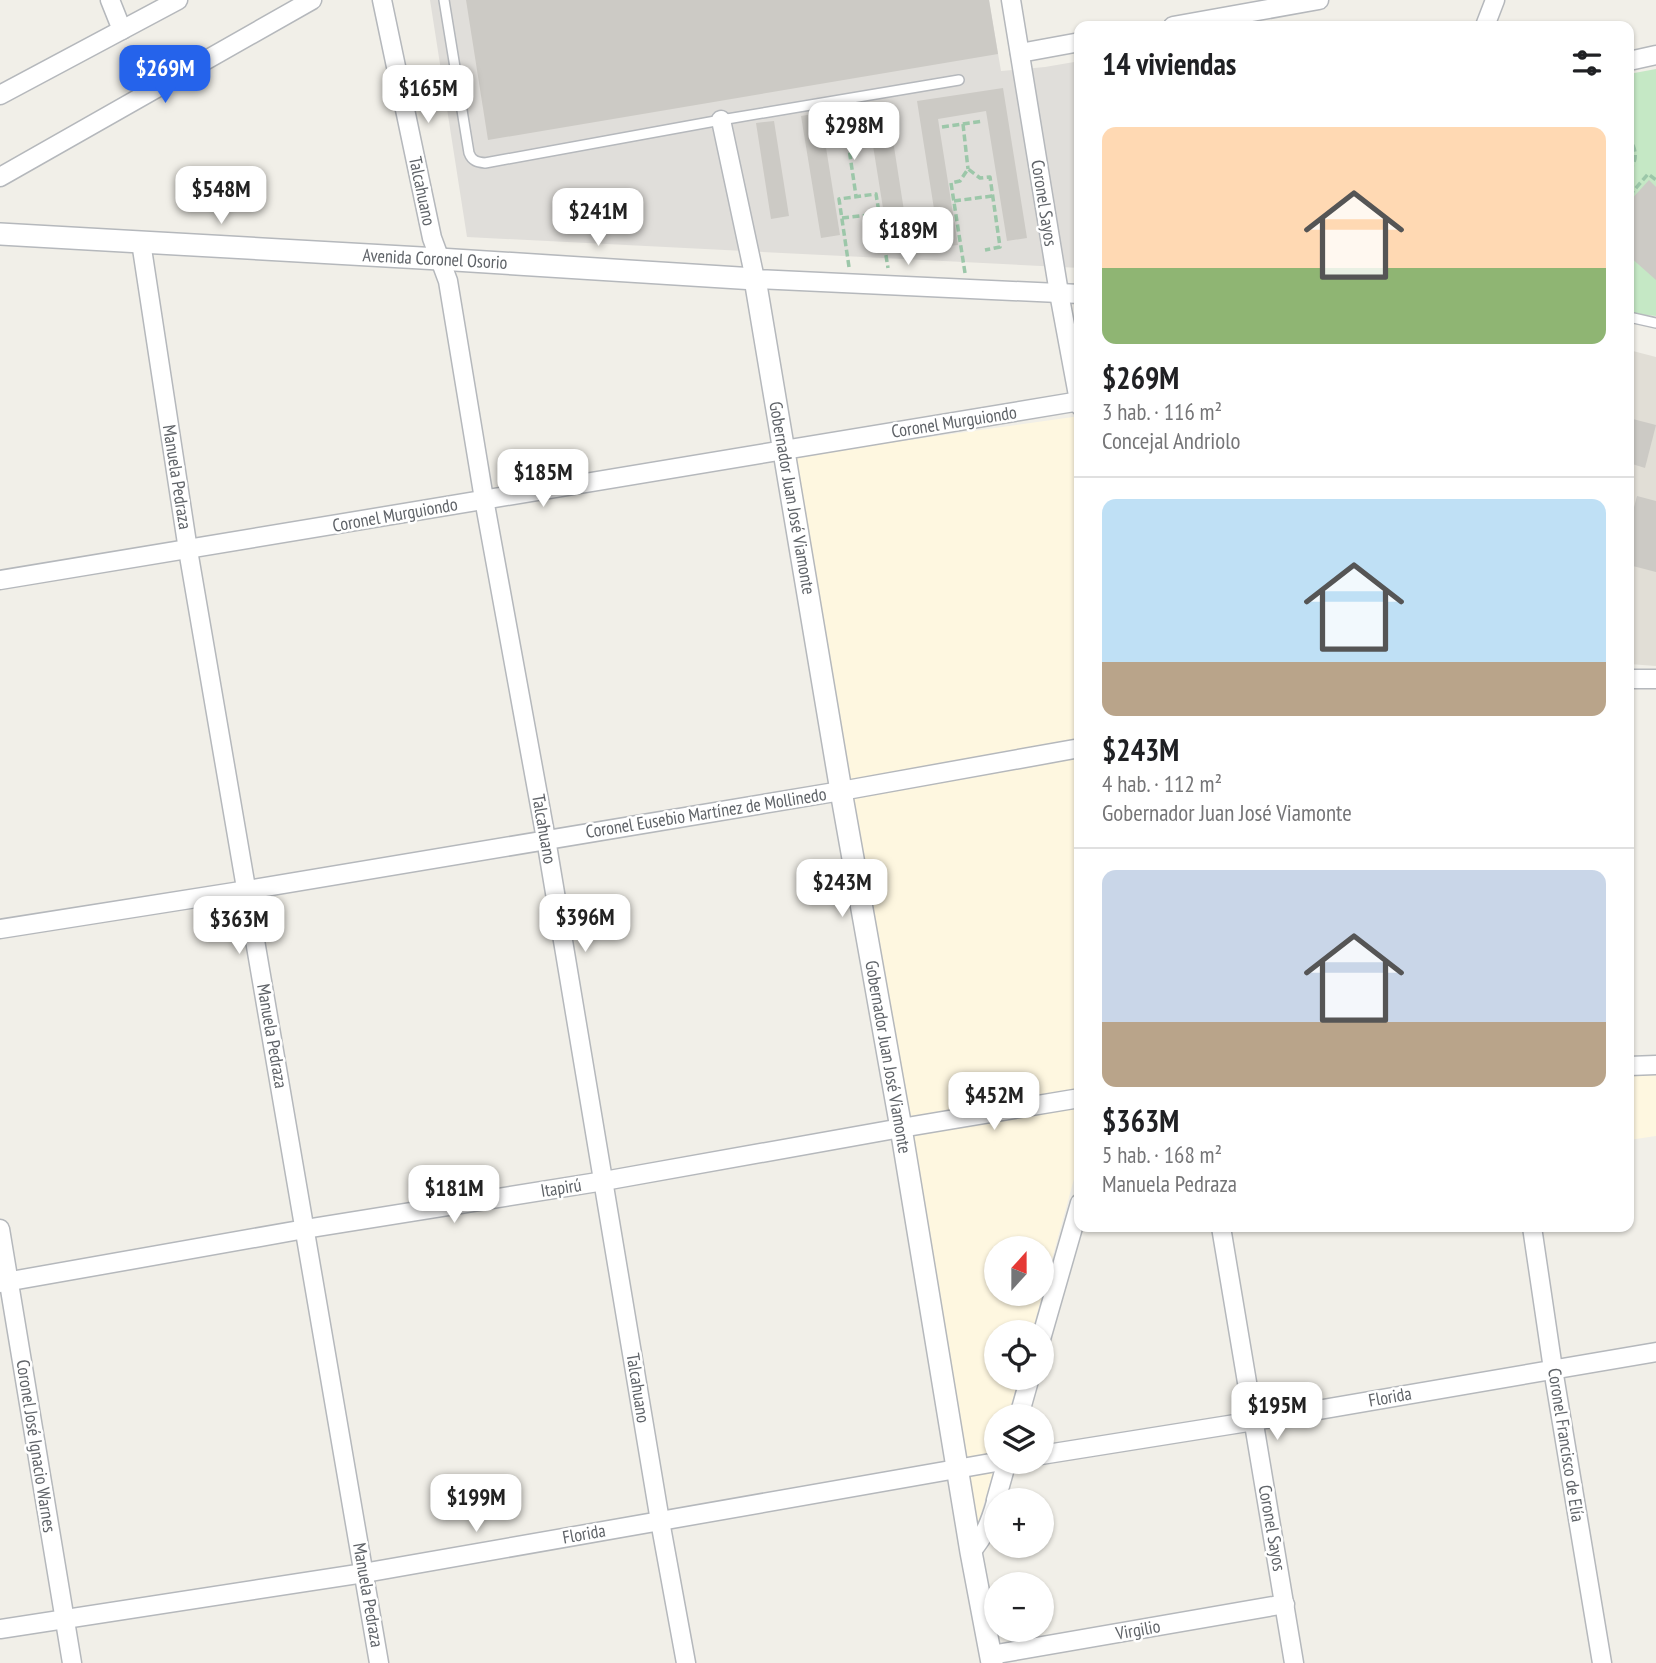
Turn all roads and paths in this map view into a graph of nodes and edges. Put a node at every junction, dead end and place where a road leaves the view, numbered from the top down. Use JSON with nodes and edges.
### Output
{"nodes":[{"id":1,"x":110,"y":0,"type":"edge"},
{"id":2,"x":178,"y":0,"type":"edge"},
{"id":3,"x":312,"y":0,"type":"edge"},
{"id":4,"x":382,"y":0,"type":"edge"},
{"id":5,"x":444,"y":0,"type":"edge"},
{"id":6,"x":1011,"y":0,"type":"edge"},
{"id":7,"x":1319,"y":0,"type":"edge"},
{"id":8,"x":1495,"y":0,"type":"edge"},
{"id":9,"x":1201,"y":21,"type":"edge"},
{"id":10,"x":1487,"y":21,"type":"edge"},
{"id":11,"x":122,"y":30,"type":"junction"},
{"id":12,"x":1074,"y":43,"type":"edge"},
{"id":13,"x":1020,"y":53,"type":"junction"},
{"id":14,"x":1656,"y":55,"type":"edge"},
{"id":15,"x":1634,"y":60,"type":"edge"},
{"id":16,"x":959,"y":80,"type":"dead end"},
{"id":17,"x":0,"y":95,"type":"edge"},
{"id":18,"x":721,"y":120,"type":"junction"},
{"id":19,"x":983,"y":121,"type":"dead end"},
{"id":20,"x":963,"y":124,"type":"junction"},
{"id":21,"x":942,"y":127,"type":"dead end"},
{"id":22,"x":867,"y":140,"type":"dead end"},
{"id":23,"x":848,"y":142,"type":"junction"},
{"id":24,"x":829,"y":144,"type":"dead end"},
{"id":25,"x":968,"y":169,"type":"junction"},
{"id":26,"x":0,"y":177,"type":"edge"},
{"id":27,"x":1656,"y":180,"type":"edge"},
{"id":28,"x":1634,"y":190,"type":"edge"},
{"id":29,"x":856,"y":196,"type":"junction"},
{"id":30,"x":992,"y":196,"type":"junction"},
{"id":31,"x":954,"y":201,"type":"junction"},
{"id":32,"x":879,"y":214,"type":"junction"},
{"id":33,"x":842,"y":218,"type":"junction"},
{"id":34,"x":0,"y":234,"type":"edge"},
{"id":35,"x":141,"y":242,"type":"junction"},
{"id":36,"x":985,"y":250,"type":"dead end"},
{"id":37,"x":439,"y":259,"type":"junction"},
{"id":38,"x":755,"y":279,"type":"junction"},
{"id":39,"x":852,"y":283,"type":"junction"},
{"id":40,"x":891,"y":285,"type":"junction"},
{"id":41,"x":967,"y":289,"type":"junction"},
{"id":42,"x":1059,"y":293,"type":"junction"},
{"id":43,"x":1074,"y":294,"type":"edge"},
{"id":44,"x":1634,"y":318,"type":"edge"},
{"id":45,"x":1656,"y":323,"type":"edge"},
{"id":46,"x":1074,"y":375,"type":"edge"},
{"id":47,"x":1074,"y":403,"type":"edge"},
{"id":48,"x":784,"y":450,"type":"junction"},
{"id":49,"x":484,"y":499,"type":"junction"},
{"id":50,"x":188,"y":550,"type":"junction"},
{"id":51,"x":0,"y":580,"type":"edge"},
{"id":52,"x":1634,"y":679,"type":"edge"},
{"id":53,"x":1656,"y":679,"type":"edge"},
{"id":54,"x":1074,"y":749,"type":"edge"},
{"id":55,"x":841,"y":791,"type":"junction"},
{"id":56,"x":546,"y":839,"type":"junction"},
{"id":57,"x":247,"y":890,"type":"junction"},
{"id":58,"x":0,"y":929,"type":"edge"},
{"id":59,"x":1656,"y":1065,"type":"edge"},
{"id":60,"x":1634,"y":1066,"type":"edge"},
{"id":61,"x":1074,"y":1099,"type":"edge"},
{"id":62,"x":901,"y":1128,"type":"junction"},
{"id":63,"x":604,"y":1181,"type":"junction"},
{"id":64,"x":1074,"y":1224,"type":"edge"},
{"id":65,"x":0,"y":1229,"type":"edge"},
{"id":66,"x":305,"y":1229,"type":"junction"},
{"id":67,"x":1222,"y":1232,"type":"edge"},
{"id":68,"x":1533,"y":1232,"type":"edge"},
{"id":69,"x":4,"y":1282,"type":"edge"},
{"id":70,"x":1046,"y":1320,"type":"edge"},
{"id":71,"x":1656,"y":1352,"type":"edge"},
{"id":72,"x":1553,"y":1369,"type":"junction"},
{"id":73,"x":1254,"y":1421,"type":"junction"},
{"id":74,"x":1054,"y":1453,"type":"edge"},
{"id":75,"x":984,"y":1464,"type":"edge"},
{"id":76,"x":958,"y":1469,"type":"junction"},
{"id":77,"x":660,"y":1521,"type":"junction"},
{"id":78,"x":984,"y":1534,"type":"edge"},
{"id":79,"x":971,"y":1552,"type":"junction"},
{"id":80,"x":364,"y":1573,"type":"junction"},
{"id":81,"x":1285,"y":1604,"type":"junction"},
{"id":82,"x":65,"y":1618,"type":"junction"},
{"id":83,"x":0,"y":1629,"type":"edge"},
{"id":84,"x":992,"y":1659,"type":"edge"},
{"id":85,"x":72,"y":1663,"type":"edge"},
{"id":86,"x":379,"y":1663,"type":"edge"},
{"id":87,"x":686,"y":1663,"type":"edge"},
{"id":88,"x":1294,"y":1663,"type":"edge"},
{"id":89,"x":1602,"y":1663,"type":"edge"}],
"edges":[{"from":1,"to":11,"type":"street"},
{"from":2,"to":11,"type":"street"},
{"from":3,"to":26,"type":"street"},
{"from":4,"to":37,"type":"street","name":"Talcahuano"},
{"from":5,"to":18,"type":"lane"},
{"from":6,"to":13,"type":"street","name":"Coronel Sayos"},
{"from":7,"to":9,"type":"street"},
{"from":8,"to":10,"type":"street"},
{"from":11,"to":17,"type":"street"},
{"from":12,"to":13,"type":"street"},
{"from":13,"to":42,"type":"street","name":"Coronel Sayos"},
{"from":14,"to":15,"type":"street"},
{"from":16,"to":18,"type":"lane"},
{"from":18,"to":38,"type":"street","name":"Gobernador Juan José Viamonte"},
{"from":19,"to":20,"type":"path"},
{"from":20,"to":21,"type":"path"},
{"from":20,"to":25,"type":"path"},
{"from":22,"to":23,"type":"path"},
{"from":23,"to":24,"type":"path"},
{"from":23,"to":29,"type":"path"},
{"from":25,"to":30,"type":"path"},
{"from":25,"to":31,"type":"path"},
{"from":27,"to":28,"type":"path"},
{"from":29,"to":32,"type":"path"},
{"from":29,"to":33,"type":"path"},
{"from":30,"to":31,"type":"path"},
{"from":30,"to":36,"type":"path"},
{"from":31,"to":41,"type":"path"},
{"from":32,"to":33,"type":"path"},
{"from":32,"to":40,"type":"path"},
{"from":33,"to":39,"type":"path"},
{"from":34,"to":35,"type":"street","name":"Avenida Coronel Osorio"},
{"from":35,"to":37,"type":"street","name":"Avenida Coronel Osorio"},
{"from":35,"to":50,"type":"street","name":"Manuela Pedraza"},
{"from":37,"to":38,"type":"street","name":"Avenida Coronel Osorio"},
{"from":37,"to":49,"type":"street","name":"Talcahuano"},
{"from":38,"to":39,"type":"street","name":"Avenida Coronel Osorio"},
{"from":38,"to":48,"type":"street","name":"Gobernador Juan José Viamonte"},
{"from":39,"to":40,"type":"street","name":"Avenida Coronel Osorio"},
{"from":40,"to":41,"type":"street","name":"Avenida Coronel Osorio"},
{"from":41,"to":42,"type":"street","name":"Avenida Coronel Osorio"},
{"from":42,"to":43,"type":"street","name":"Avenida Coronel Osorio"},
{"from":42,"to":46,"type":"street","name":"Coronel Sayos"},
{"from":44,"to":45,"type":"lane"},
{"from":47,"to":48,"type":"street","name":"Coronel Murguiondo"},
{"from":48,"to":49,"type":"street","name":"Coronel Murguiondo"},
{"from":48,"to":55,"type":"street","name":"Gobernador Juan José Viamonte"},
{"from":49,"to":50,"type":"street","name":"Coronel Murguiondo"},
{"from":49,"to":56,"type":"street","name":"Talcahuano"},
{"from":50,"to":51,"type":"street","name":"Coronel Murguiondo"},
{"from":50,"to":57,"type":"street","name":"Manuela Pedraza"},
{"from":52,"to":53,"type":"street"},
{"from":54,"to":55,"type":"street","name":"Coronel Eusebio Martínez de Mollinedo"},
{"from":55,"to":56,"type":"street","name":"Coronel Eusebio Martínez de Mollinedo"},
{"from":55,"to":62,"type":"street","name":"Gobernador Juan José Viamonte"},
{"from":56,"to":57,"type":"street","name":"Coronel Eusebio Martínez de Mollinedo"},
{"from":56,"to":63,"type":"street","name":"Talcahuano"},
{"from":57,"to":58,"type":"street","name":"Coronel Eusebio Martínez de Mollinedo"},
{"from":57,"to":66,"type":"street","name":"Manuela Pedraza"},
{"from":59,"to":60,"type":"street"},
{"from":61,"to":62,"type":"street","name":"Itapirú"},
{"from":62,"to":63,"type":"street","name":"Itapirú"},
{"from":62,"to":76,"type":"street","name":"Gobernador Juan José Viamonte"},
{"from":63,"to":66,"type":"street","name":"Itapirú"},
{"from":63,"to":77,"type":"street","name":"Talcahuano"},
{"from":64,"to":70,"type":"street"},
{"from":65,"to":69,"type":"street","name":"Coronel José Ignacio Warnes"},
{"from":66,"to":69,"type":"street","name":"Itapirú"},
{"from":66,"to":80,"type":"street","name":"Manuela Pedraza"},
{"from":67,"to":73,"type":"street","name":"Coronel Sayos"},
{"from":68,"to":72,"type":"street","name":"Coronel Francisco de Elía"},
{"from":69,"to":82,"type":"street","name":"Coronel José Ignacio Warnes"},
{"from":71,"to":72,"type":"street","name":"Florida"},
{"from":72,"to":73,"type":"street","name":"Florida"},
{"from":72,"to":89,"type":"street","name":"Coronel Francisco de Elía"},
{"from":73,"to":74,"type":"street","name":"Florida"},
{"from":73,"to":81,"type":"street","name":"Coronel Sayos"},
{"from":75,"to":76,"type":"street","name":"Florida"},
{"from":76,"to":77,"type":"street","name":"Florida"},
{"from":76,"to":79,"type":"street","name":"Gobernador Juan José Viamonte"},
{"from":77,"to":80,"type":"street","name":"Florida"},
{"from":77,"to":87,"type":"street","name":"Talcahuano"},
{"from":78,"to":79,"type":"street"},
{"from":79,"to":84,"type":"street","name":"Gobernador Juan José Viamonte"},
{"from":80,"to":82,"type":"street","name":"Florida"},
{"from":80,"to":86,"type":"street","name":"Manuela Pedraza"},
{"from":81,"to":84,"type":"street","name":"Virgilio"},
{"from":81,"to":88,"type":"street","name":"Coronel Sayos"},
{"from":82,"to":83,"type":"street","name":"Florida"},
{"from":82,"to":85,"type":"street","name":"Coronel José Ignacio Warnes"}]}
